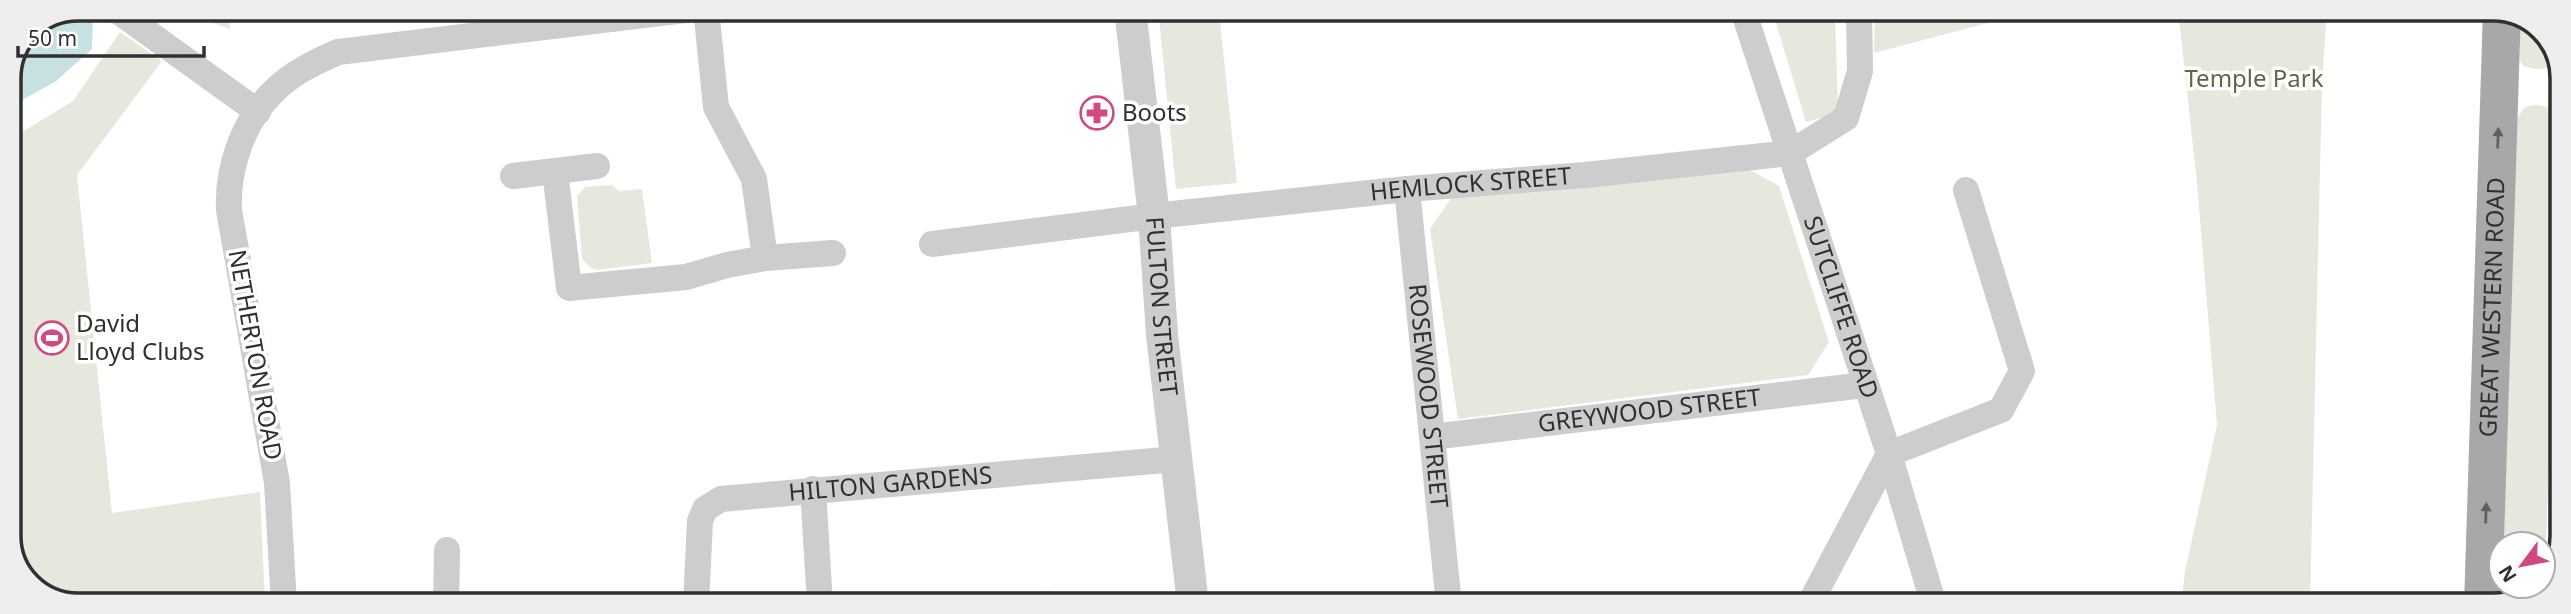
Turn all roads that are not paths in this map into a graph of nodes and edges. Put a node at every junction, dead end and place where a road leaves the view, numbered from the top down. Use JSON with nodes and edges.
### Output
{"nodes":[{"id":1,"x":133,"y":21,"type":"edge"},
{"id":2,"x":553,"y":21,"type":"edge"},
{"id":3,"x":707,"y":21,"type":"edge"},
{"id":4,"x":1131,"y":21,"type":"edge"},
{"id":5,"x":1748,"y":21,"type":"edge"},
{"id":6,"x":1859,"y":21,"type":"edge"},
{"id":7,"x":2502,"y":22,"type":"edge"},
{"id":8,"x":258,"y":112,"type":"junction"},
{"id":9,"x":1790,"y":153,"type":"junction"},
{"id":10,"x":597,"y":166,"type":"dead end"},
{"id":11,"x":555,"y":171,"type":"junction"},
{"id":12,"x":513,"y":176,"type":"dead end"},
{"id":13,"x":1407,"y":189,"type":"junction"},
{"id":14,"x":1966,"y":190,"type":"dead end"},
{"id":15,"x":1154,"y":216,"type":"junction"},
{"id":16,"x":932,"y":243,"type":"dead end"},
{"id":17,"x":833,"y":253,"type":"dead end"},
{"id":18,"x":765,"y":258,"type":"junction"},
{"id":19,"x":1864,"y":385,"type":"junction"},
{"id":20,"x":1432,"y":437,"type":"junction"},
{"id":21,"x":1889,"y":454,"type":"junction"},
{"id":22,"x":1176,"y":459,"type":"junction"},
{"id":23,"x":813,"y":489,"type":"junction"},
{"id":24,"x":447,"y":550,"type":"dead end"},
{"id":25,"x":283,"y":593,"type":"edge"},
{"id":26,"x":446,"y":593,"type":"edge"},
{"id":27,"x":697,"y":593,"type":"edge"},
{"id":28,"x":819,"y":593,"type":"edge"},
{"id":29,"x":1192,"y":593,"type":"edge"},
{"id":30,"x":1448,"y":593,"type":"edge"},
{"id":31,"x":1815,"y":593,"type":"edge"},
{"id":32,"x":1930,"y":593,"type":"edge"},
{"id":33,"x":2483,"y":593,"type":"edge"}],
"edges":[{"from":1,"to":8,"type":"street"},
{"from":2,"to":8,"type":"street","name":"NETHERTON ROAD"},
{"from":3,"to":18,"type":"street"},
{"from":4,"to":15,"type":"street","name":"FULTON STREET"},
{"from":5,"to":9,"type":"street","name":"SUTCLIFFE ROAD"},
{"from":6,"to":9,"type":"street"},
{"from":33,"to":7,"type":"main road","name":"GREAT WESTERN ROAD","one_way":true},
{"from":8,"to":25,"type":"street","name":"NETHERTON ROAD"},
{"from":9,"to":13,"type":"street","name":"HEMLOCK STREET"},
{"from":9,"to":19,"type":"street","name":"SUTCLIFFE ROAD"},
{"from":10,"to":11,"type":"street"},
{"from":11,"to":12,"type":"street"},
{"from":11,"to":18,"type":"street"},
{"from":13,"to":15,"type":"street","name":"HEMLOCK STREET"},
{"from":13,"to":20,"type":"street","name":"ROSEWOOD STREET"},
{"from":14,"to":21,"type":"street"},
{"from":15,"to":16,"type":"street","name":"HEMLOCK STREET"},
{"from":15,"to":22,"type":"street","name":"FULTON STREET"},
{"from":17,"to":18,"type":"street"},
{"from":19,"to":20,"type":"street","name":"GREYWOOD STREET"},
{"from":19,"to":21,"type":"street","name":"SUTCLIFFE ROAD"},
{"from":20,"to":30,"type":"street","name":"ROSEWOOD STREET"},
{"from":21,"to":31,"type":"street"},
{"from":21,"to":32,"type":"street","name":"SUTCLIFFE ROAD"},
{"from":22,"to":23,"type":"street","name":"HILTON GARDENS"},
{"from":22,"to":29,"type":"street","name":"FULTON STREET"},
{"from":23,"to":27,"type":"street","name":"HILTON GARDENS"},
{"from":23,"to":28,"type":"street"},
{"from":24,"to":26,"type":"street"}]}
